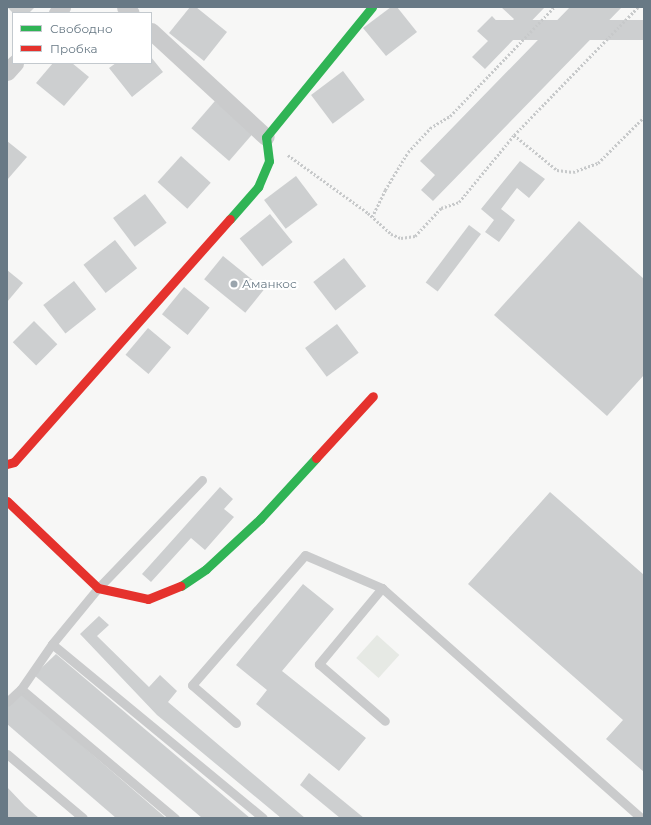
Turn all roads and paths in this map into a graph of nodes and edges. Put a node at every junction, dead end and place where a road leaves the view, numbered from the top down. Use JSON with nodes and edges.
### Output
{"nodes":[{"id":1,"x":372,"y":7,"type":"edge"},
{"id":2,"x":554,"y":7,"type":"edge"},
{"id":3,"x":638,"y":7,"type":"edge"},
{"id":4,"x":152,"y":32,"type":"edge"},
{"id":5,"x":14,"y":64,"type":"edge"},
{"id":6,"x":7,"y":72,"type":"edge"},
{"id":7,"x":644,"y":117,"type":"edge"},
{"id":8,"x":514,"y":135,"type":"junction"},
{"id":9,"x":266,"y":136,"type":"junction"},
{"id":10,"x":372,"y":217,"type":"junction"},
{"id":11,"x":373,"y":396,"type":"dead end"},
{"id":12,"x":7,"y":464,"type":"edge"},
{"id":13,"x":202,"y":480,"type":"dead end"},
{"id":14,"x":7,"y":501,"type":"edge"},
{"id":15,"x":98,"y":588,"type":"junction"},
{"id":16,"x":382,"y":588,"type":"junction"},
{"id":17,"x":52,"y":644,"type":"junction"},
{"id":18,"x":21,"y":689,"type":"junction"},
{"id":19,"x":7,"y":702,"type":"edge"},
{"id":20,"x":385,"y":721,"type":"dead end"},
{"id":21,"x":236,"y":723,"type":"dead end"},
{"id":22,"x":7,"y":754,"type":"edge"},
{"id":23,"x":84,"y":818,"type":"edge"},
{"id":24,"x":175,"y":818,"type":"edge"},
{"id":25,"x":262,"y":818,"type":"edge"},
{"id":26,"x":641,"y":818,"type":"edge"}],
"edges":[{"from":1,"to":9,"type":"street"},
{"from":2,"to":10,"type":"path"},
{"from":3,"to":8,"type":"path"},
{"from":4,"to":9,"type":"street"},
{"from":5,"to":6,"type":"street"},
{"from":7,"to":8,"type":"path"},
{"from":8,"to":10,"type":"path"},
{"from":9,"to":10,"type":"path"},
{"from":9,"to":12,"type":"street"},
{"from":11,"to":15,"type":"street"},
{"from":13,"to":15,"type":"lane"},
{"from":14,"to":15,"type":"street"},
{"from":15,"to":17,"type":"lane"},
{"from":16,"to":20,"type":"lane"},
{"from":16,"to":21,"type":"lane"},
{"from":16,"to":26,"type":"lane"},
{"from":17,"to":18,"type":"lane"},
{"from":17,"to":25,"type":"lane"},
{"from":18,"to":19,"type":"lane"},
{"from":18,"to":24,"type":"lane"},
{"from":22,"to":23,"type":"lane"}]}
